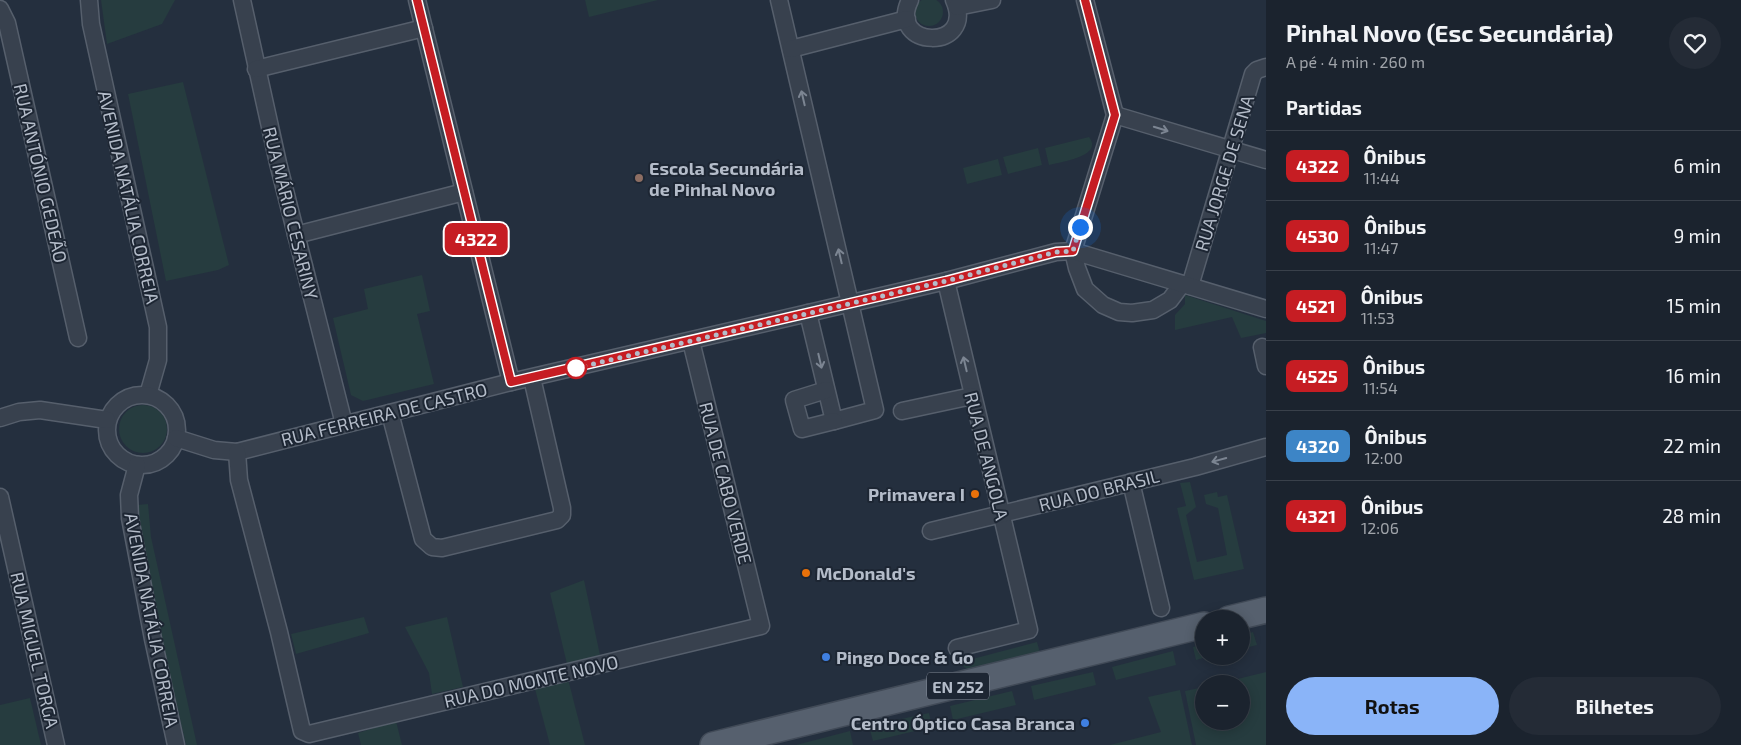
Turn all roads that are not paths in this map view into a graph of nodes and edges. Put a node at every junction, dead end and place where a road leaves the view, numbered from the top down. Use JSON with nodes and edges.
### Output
{"nodes":[{"id":1,"x":89,"y":0,"type":"edge"},
{"id":2,"x":242,"y":0,"type":"edge"},
{"id":3,"x":417,"y":0,"type":"edge"},
{"id":4,"x":779,"y":0,"type":"edge"},
{"id":5,"x":910,"y":0,"type":"edge"},
{"id":6,"x":992,"y":0,"type":"edge"},
{"id":7,"x":1085,"y":0,"type":"edge"},
{"id":8,"x":956,"y":4,"type":"edge"},
{"id":9,"x":0,"y":9,"type":"edge"},
{"id":10,"x":907,"y":19,"type":"junction"},
{"id":11,"x":424,"y":28,"type":"junction"},
{"id":12,"x":791,"y":49,"type":"junction"},
{"id":13,"x":1266,"y":67,"type":"edge"},
{"id":14,"x":256,"y":69,"type":"junction"},
{"id":15,"x":1115,"y":115,"type":"junction"},
{"id":16,"x":1231,"y":149,"type":"junction"},
{"id":17,"x":1266,"y":160,"type":"edge"},
{"id":18,"x":464,"y":192,"type":"junction"},
{"id":19,"x":296,"y":235,"type":"junction"},
{"id":20,"x":1073,"y":251,"type":"junction"},
{"id":21,"x":946,"y":281,"type":"junction"},
{"id":22,"x":1186,"y":285,"type":"junction"},
{"id":23,"x":852,"y":303,"type":"junction"},
{"id":24,"x":1266,"y":309,"type":"edge"},
{"id":25,"x":808,"y":313,"type":"junction"},
{"id":26,"x":78,"y":338,"type":"dead end"},
{"id":27,"x":691,"y":340,"type":"junction"},
{"id":28,"x":1262,"y":347,"type":"dead end"},
{"id":29,"x":1266,"y":366,"type":"edge"},
{"id":30,"x":532,"y":378,"type":"junction"},
{"id":31,"x":511,"y":382,"type":"junction"},
{"id":32,"x":826,"y":390,"type":"junction"},
{"id":33,"x":148,"y":394,"type":"junction"},
{"id":34,"x":972,"y":396,"type":"junction"},
{"id":35,"x":902,"y":411,"type":"dead end"},
{"id":36,"x":390,"y":413,"type":"junction"},
{"id":37,"x":0,"y":418,"type":"edge"},
{"id":38,"x":107,"y":420,"type":"junction"},
{"id":39,"x":834,"y":421,"type":"junction"},
{"id":40,"x":344,"y":424,"type":"junction"},
{"id":41,"x":176,"y":438,"type":"junction"},
{"id":42,"x":1266,"y":450,"type":"edge"},
{"id":43,"x":237,"y":452,"type":"junction"},
{"id":44,"x":137,"y":465,"type":"junction"},
{"id":45,"x":1131,"y":482,"type":"junction"},
{"id":46,"x":0,"y":498,"type":"edge"},
{"id":47,"x":1002,"y":513,"type":"junction"},
{"id":48,"x":931,"y":531,"type":"dead end"},
{"id":49,"x":1162,"y":608,"type":"dead end"},
{"id":50,"x":1266,"y":610,"type":"edge"},
{"id":51,"x":1250,"y":614,"type":"edge"},
{"id":52,"x":761,"y":626,"type":"joint"},
{"id":53,"x":1195,"y":627,"type":"edge"},
{"id":54,"x":957,"y":648,"type":"dead end"},
{"id":55,"x":740,"y":742,"type":"edge"},
{"id":56,"x":56,"y":745,"type":"edge"},
{"id":57,"x":176,"y":745,"type":"edge"},
{"id":58,"x":713,"y":745,"type":"edge"}],
"edges":[{"from":1,"to":33,"type":"street","name":"AVENIDA NATÁLIA CORREIA"},
{"from":2,"to":14,"type":"street","name":"RUA MÁRIO CESARINY"},
{"from":3,"to":11,"type":"street"},
{"from":4,"to":12,"type":"street"},
{"from":5,"to":10,"type":"street"},
{"from":6,"to":8,"type":"street"},
{"from":7,"to":15,"type":"street"},
{"from":8,"to":10,"type":"street"},
{"from":9,"to":26,"type":"street","name":"RUA ANTÓNIO GEDEÃO"},
{"from":10,"to":12,"type":"street"},
{"from":11,"to":14,"type":"street"},
{"from":11,"to":18,"type":"street"},
{"from":23,"to":12,"type":"street","one_way":true},
{"from":13,"to":16,"type":"street","name":"RUA JORGE DE SENA"},
{"from":14,"to":19,"type":"street","name":"RUA MÁRIO CESARINY"},
{"from":15,"to":16,"type":"street","one_way":true},
{"from":15,"to":20,"type":"street"},
{"from":16,"to":17,"type":"street"},
{"from":16,"to":22,"type":"street","name":"RUA JORGE DE SENA"},
{"from":18,"to":19,"type":"street"},
{"from":18,"to":31,"type":"street"},
{"from":19,"to":40,"type":"street","name":"RUA MÁRIO CESARINY"},
{"from":20,"to":21,"type":"street","name":"RUA FERREIRA DE CASTRO"},
{"from":20,"to":22,"type":"street","name":"RUA FERREIRA DE CASTRO"},
{"from":20,"to":22,"type":"street"},
{"from":21,"to":23,"type":"street","name":"RUA FERREIRA DE CASTRO"},
{"from":34,"to":21,"type":"street","name":"RUA DE ANGOLA","one_way":true},
{"from":22,"to":24,"type":"street","name":"RUA FERREIRA DE CASTRO"},
{"from":23,"to":25,"type":"street","name":"RUA FERREIRA DE CASTRO"},
{"from":23,"to":39,"type":"street"},
{"from":25,"to":27,"type":"street","name":"RUA FERREIRA DE CASTRO"},
{"from":25,"to":32,"type":"street","one_way":true},
{"from":27,"to":30,"type":"street","name":"RUA FERREIRA DE CASTRO"},
{"from":27,"to":52,"type":"street","name":"RUA DE CABO VERDE"},
{"from":28,"to":29,"type":"street"},
{"from":30,"to":31,"type":"street","name":"RUA FERREIRA DE CASTRO"},
{"from":30,"to":36,"type":"street"},
{"from":31,"to":36,"type":"street","name":"RUA FERREIRA DE CASTRO"},
{"from":32,"to":39,"type":"street"},
{"from":32,"to":39,"type":"street"},
{"from":33,"to":38,"type":"street"},
{"from":33,"to":41,"type":"street"},
{"from":34,"to":35,"type":"street"},
{"from":34,"to":47,"type":"street","name":"RUA DE ANGOLA"},
{"from":36,"to":40,"type":"street","name":"RUA FERREIRA DE CASTRO"},
{"from":37,"to":38,"type":"street"},
{"from":38,"to":44,"type":"street"},
{"from":40,"to":43,"type":"street","name":"RUA FERREIRA DE CASTRO"},
{"from":41,"to":43,"type":"street","name":"RUA FERREIRA DE CASTRO"},
{"from":41,"to":44,"type":"street"},
{"from":42,"to":45,"type":"street","name":"RUA DO BRASIL","one_way":true},
{"from":43,"to":52,"type":"street","name":"RUA DO MONTE NOVO"},
{"from":44,"to":57,"type":"street","name":"AVENIDA NATÁLIA CORREIA"},
{"from":45,"to":47,"type":"street","name":"RUA DO BRASIL"},
{"from":45,"to":49,"type":"street"},
{"from":46,"to":56,"type":"street","name":"RUA MIGUEL TORGA"},
{"from":47,"to":48,"type":"street","name":"RUA DO BRASIL"},
{"from":47,"to":54,"type":"street","name":"RUA DE ANGOLA"},
{"from":50,"to":51,"type":"main road"},
{"from":53,"to":55,"type":"main road","number":"EN 252"},
{"from":55,"to":58,"type":"main road","number":"EN 252"}]}
